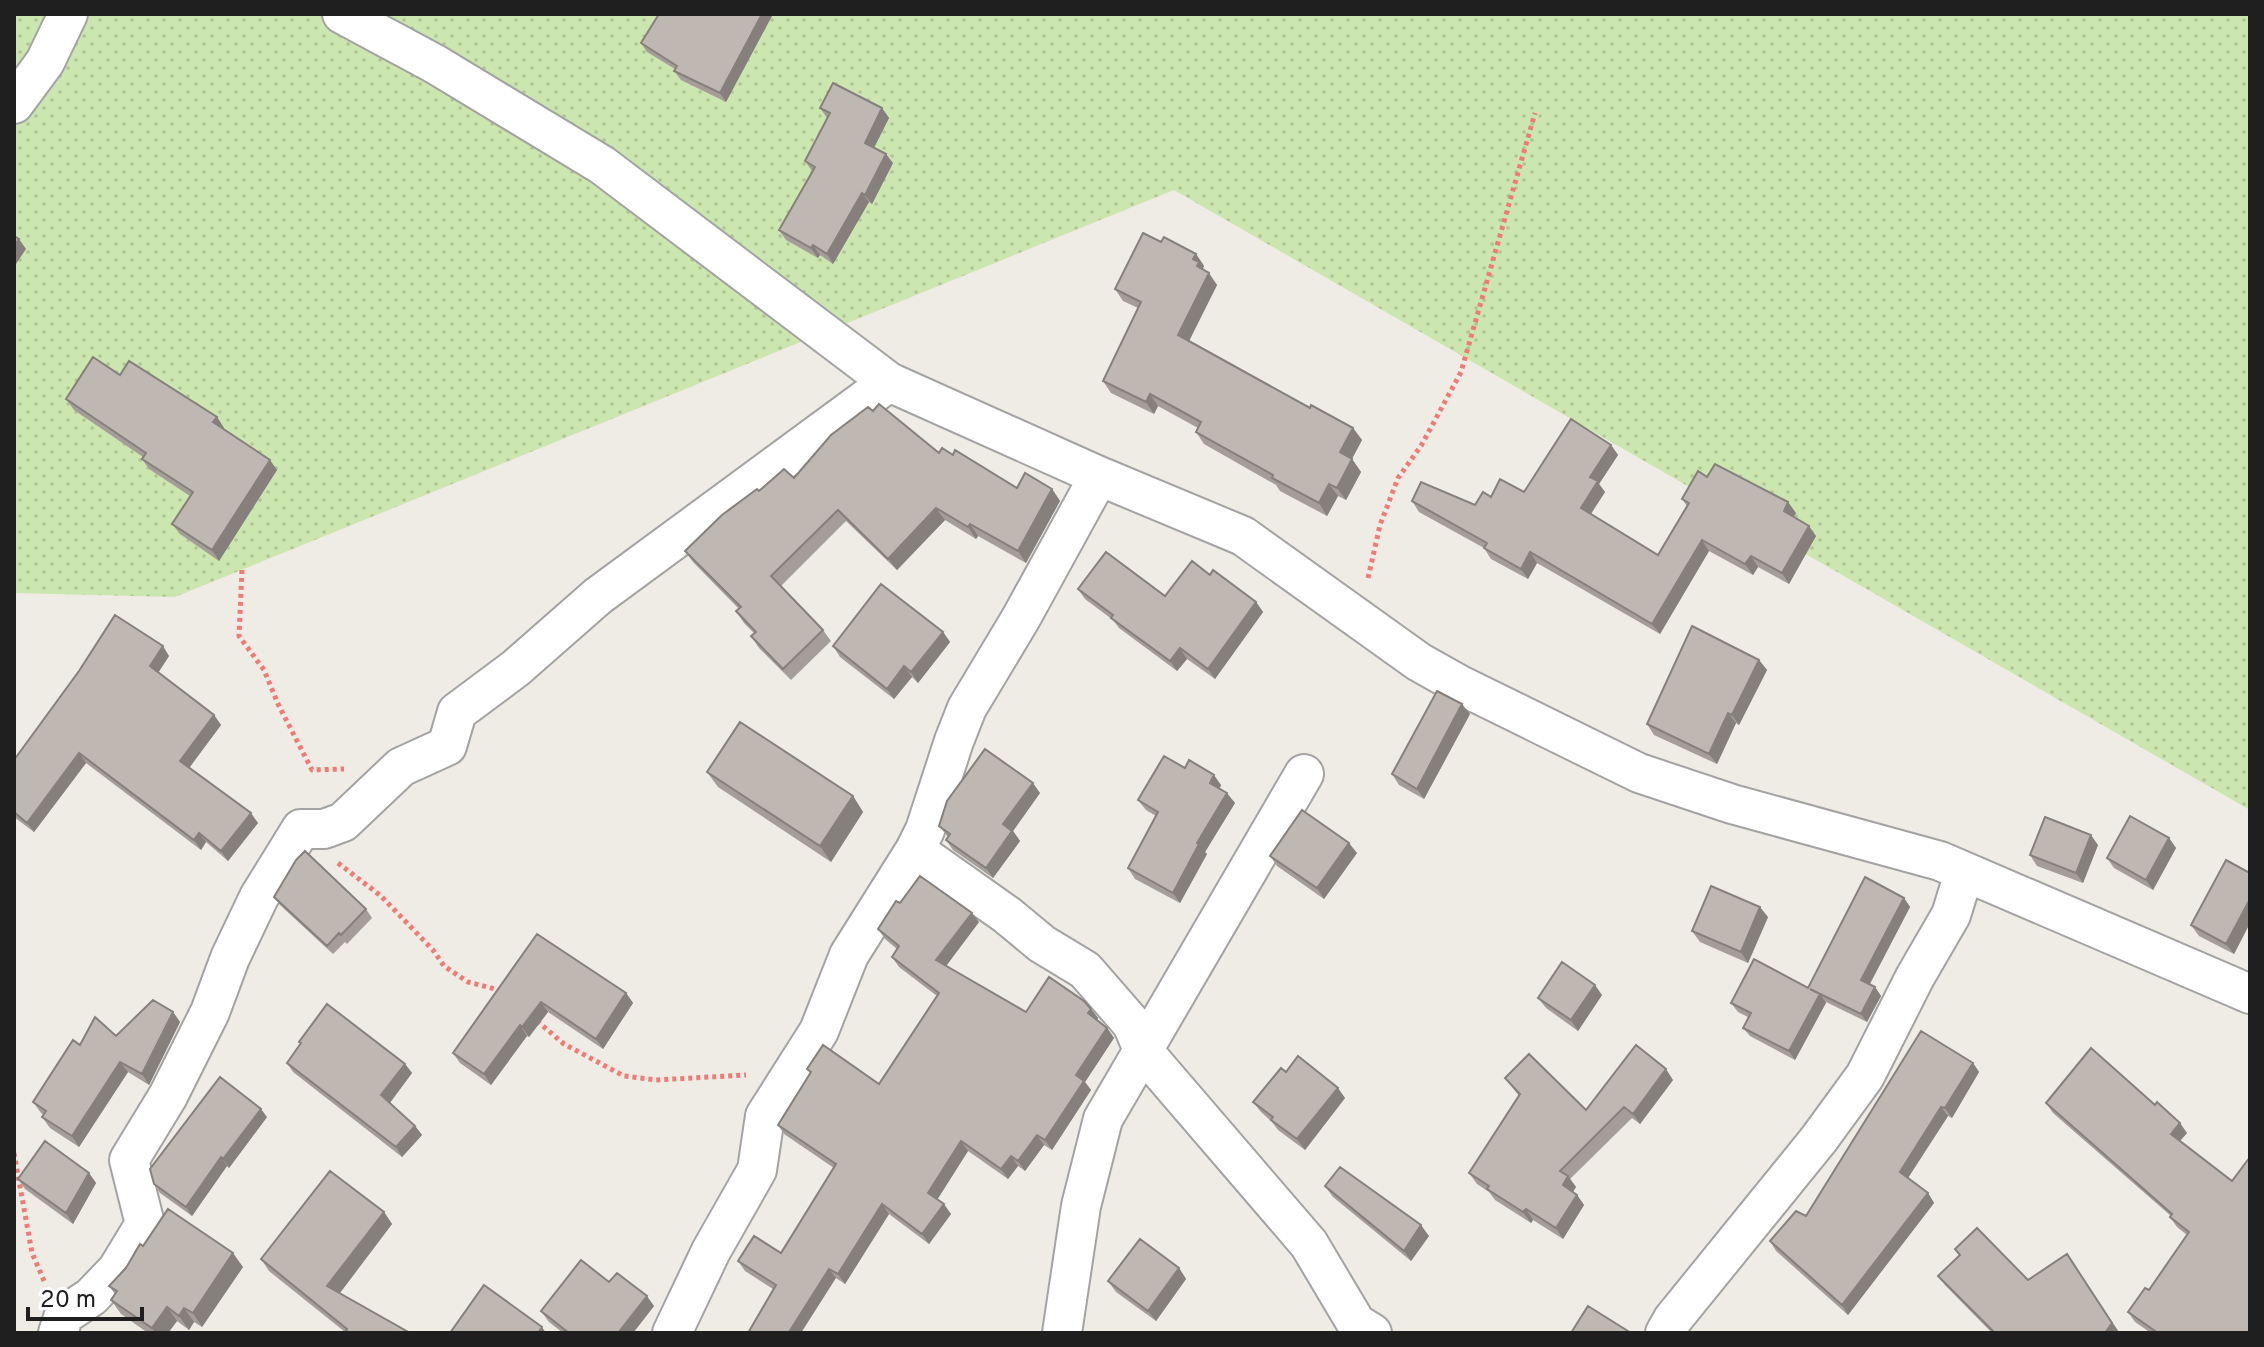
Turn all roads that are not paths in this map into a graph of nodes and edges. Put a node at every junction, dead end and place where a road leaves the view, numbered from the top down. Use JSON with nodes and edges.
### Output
{"nodes":[{"id":1,"x":68,"y":14,"type":"edge"},
{"id":2,"x":342,"y":14,"type":"edge"},
{"id":3,"x":14,"y":104,"type":"edge"},
{"id":4,"x":889,"y":382,"type":"junction"},
{"id":5,"x":1099,"y":476,"type":"junction"},
{"id":6,"x":1304,"y":774,"type":"dead end"},
{"id":7,"x":915,"y":850,"type":"junction"},
{"id":8,"x":1964,"y":873,"type":"junction"},
{"id":9,"x":2250,"y":994,"type":"edge"},
{"id":10,"x":1144,"y":1052,"type":"junction"},
{"id":11,"x":61,"y":1324,"type":"edge"},
{"id":12,"x":1359,"y":1330,"type":"edge"},
{"id":13,"x":672,"y":1333,"type":"edge"},
{"id":14,"x":1062,"y":1333,"type":"edge"},
{"id":15,"x":1665,"y":1333,"type":"edge"}],
"edges":[{"from":1,"to":3,"type":"street"},
{"from":2,"to":4,"type":"street"},
{"from":4,"to":5,"type":"street"},
{"from":4,"to":11,"type":"street"},
{"from":5,"to":7,"type":"street"},
{"from":5,"to":8,"type":"street"},
{"from":6,"to":10,"type":"street"},
{"from":7,"to":10,"type":"street"},
{"from":7,"to":13,"type":"street"},
{"from":8,"to":9,"type":"street"},
{"from":8,"to":15,"type":"street"},
{"from":10,"to":12,"type":"street"},
{"from":10,"to":14,"type":"street"}]}
